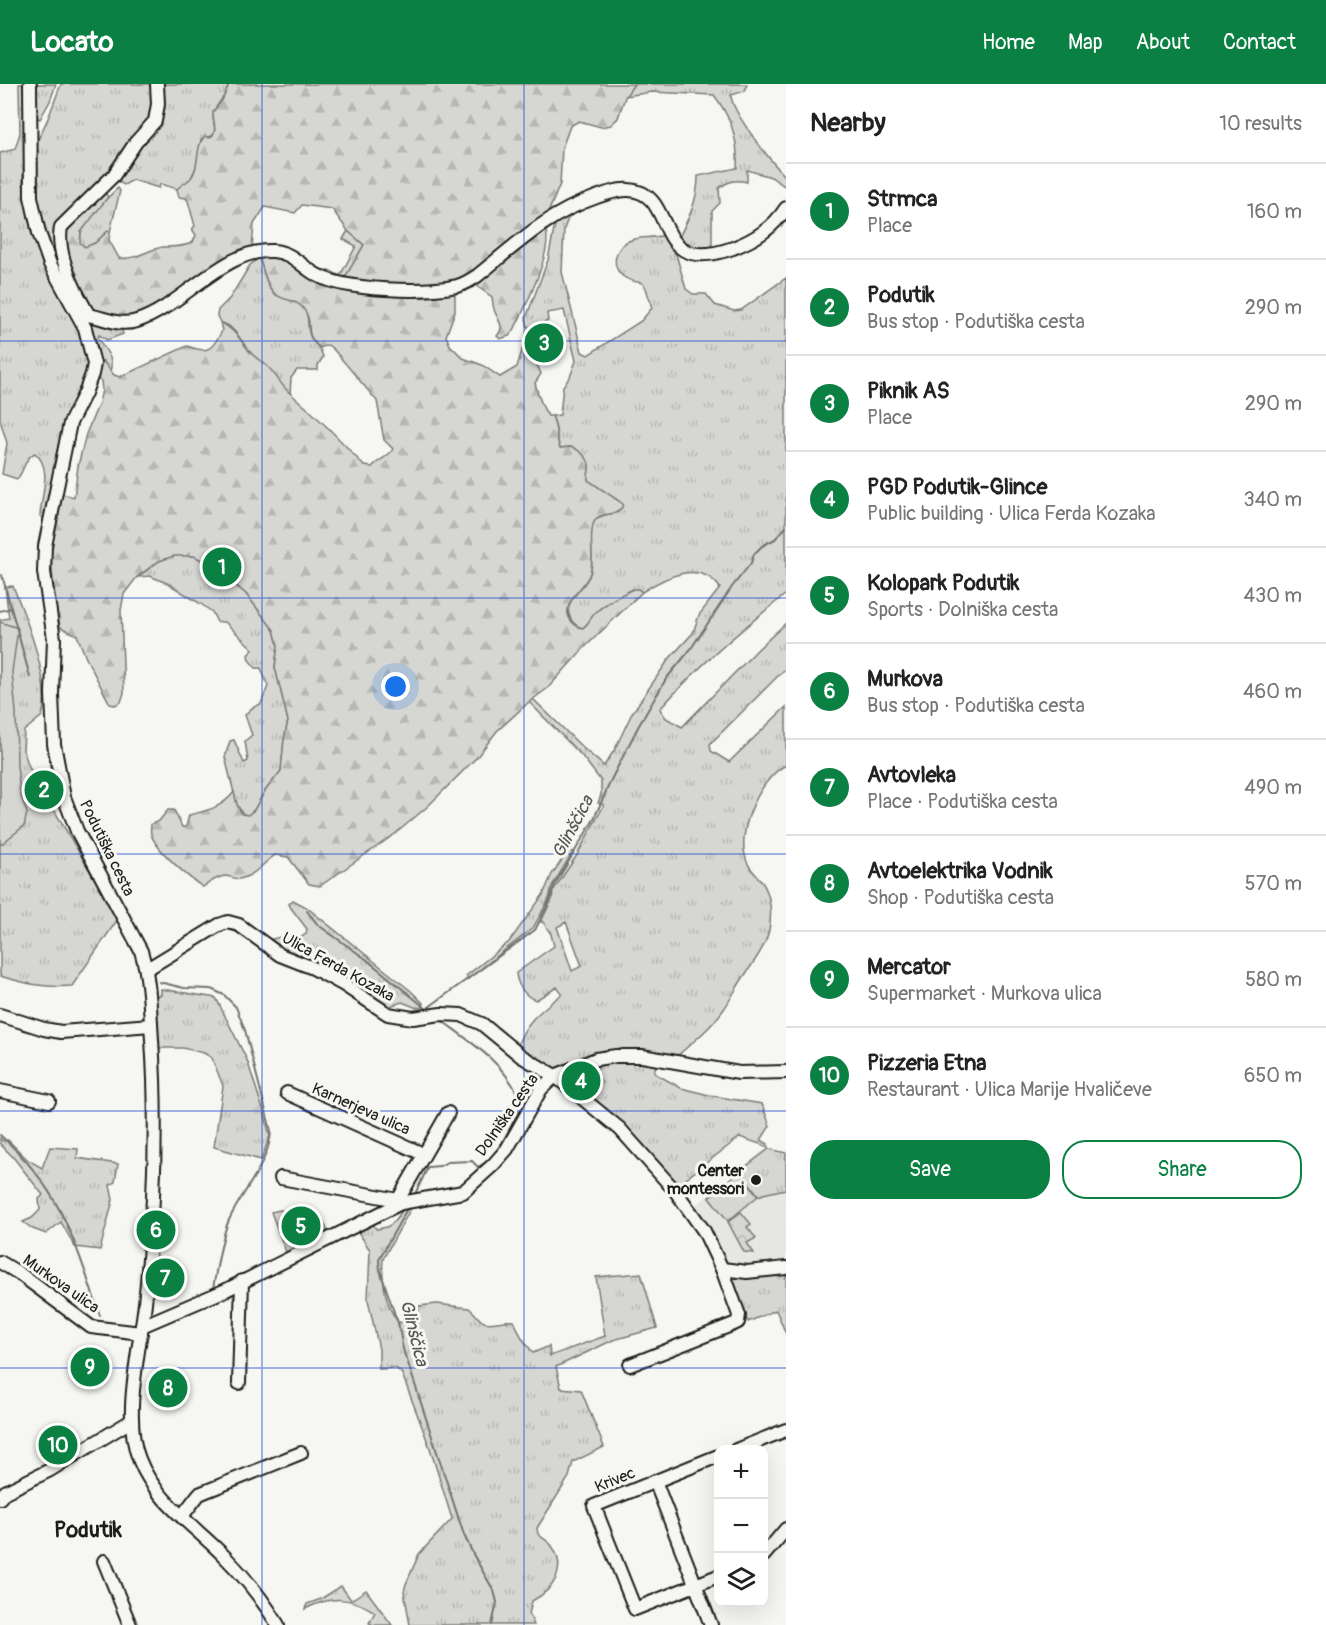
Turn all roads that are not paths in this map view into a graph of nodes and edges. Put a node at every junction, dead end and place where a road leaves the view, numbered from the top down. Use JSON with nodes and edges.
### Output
{"nodes":[{"id":1,"x":30,"y":84,"type":"edge"},
{"id":2,"x":156,"y":84,"type":"edge"},
{"id":3,"x":786,"y":208,"type":"edge"},
{"id":4,"x":83,"y":315,"type":"junction"},
{"id":5,"x":147,"y":969,"type":"junction"},
{"id":6,"x":0,"y":1015,"type":"edge"},
{"id":7,"x":151,"y":1025,"type":"junction"},
{"id":8,"x":539,"y":1068,"type":"junction"},
{"id":9,"x":786,"y":1072,"type":"edge"},
{"id":10,"x":555,"y":1076,"type":"junction"},
{"id":11,"x":541,"y":1089,"type":"junction"},
{"id":12,"x":0,"y":1090,"type":"edge"},
{"id":13,"x":287,"y":1094,"type":"dead end"},
{"id":14,"x":49,"y":1101,"type":"dead end"},
{"id":15,"x":448,"y":1113,"type":"dead end"},
{"id":16,"x":423,"y":1154,"type":"junction"},
{"id":17,"x":281,"y":1178,"type":"dead end"},
{"id":18,"x":405,"y":1201,"type":"junction"},
{"id":19,"x":0,"y":1262,"type":"edge"},
{"id":20,"x":786,"y":1268,"type":"edge"},
{"id":21,"x":722,"y":1269,"type":"junction"},
{"id":22,"x":242,"y":1281,"type":"junction"},
{"id":23,"x":141,"y":1330,"type":"junction"},
{"id":24,"x":630,"y":1365,"type":"dead end"},
{"id":25,"x":239,"y":1383,"type":"dead end"},
{"id":26,"x":131,"y":1420,"type":"junction"},
{"id":27,"x":786,"y":1430,"type":"edge"},
{"id":28,"x":747,"y":1445,"type":"edge"},
{"id":29,"x":301,"y":1453,"type":"dead end"},
{"id":30,"x":714,"y":1458,"type":"edge"},
{"id":31,"x":655,"y":1481,"type":"junction"},
{"id":32,"x":2,"y":1492,"type":"edge"},
{"id":33,"x":182,"y":1516,"type":"junction"},
{"id":34,"x":786,"y":1529,"type":"edge"},
{"id":35,"x":766,"y":1553,"type":"edge"},
{"id":36,"x":104,"y":1561,"type":"dead end"},
{"id":37,"x":714,"y":1578,"type":"edge"},
{"id":38,"x":696,"y":1585,"type":"junction"},
{"id":39,"x":130,"y":1625,"type":"edge"},
{"id":40,"x":278,"y":1625,"type":"edge"},
{"id":41,"x":711,"y":1625,"type":"edge"}],
"edges":[{"from":1,"to":4,"type":"street","name":"Podutiška cesta"},
{"from":2,"to":4,"type":"street"},
{"from":3,"to":4,"type":"street"},
{"from":4,"to":5,"type":"street","name":"Podutiška cesta"},
{"from":5,"to":7,"type":"street","name":"Podutiška cesta"},
{"from":5,"to":8,"type":"street","name":"Ulica Ferda Kozaka"},
{"from":6,"to":7,"type":"street"},
{"from":7,"to":23,"type":"street","name":"Podutiška cesta"},
{"from":8,"to":10,"type":"street"},
{"from":8,"to":11,"type":"street"},
{"from":9,"to":10,"type":"street","name":"Dolniška cesta"},
{"from":10,"to":11,"type":"street","name":"Dolniška cesta"},
{"from":10,"to":21,"type":"street"},
{"from":11,"to":18,"type":"street","name":"Dolniška cesta"},
{"from":12,"to":14,"type":"street"},
{"from":13,"to":16,"type":"street","name":"Karnerjeva ulica"},
{"from":15,"to":16,"type":"street"},
{"from":16,"to":18,"type":"street"},
{"from":17,"to":18,"type":"street"},
{"from":18,"to":22,"type":"street","name":"Dolniška cesta"},
{"from":19,"to":23,"type":"street","name":"Murkova ulica"},
{"from":20,"to":21,"type":"street"},
{"from":21,"to":24,"type":"street"},
{"from":22,"to":23,"type":"street","name":"Dolniška cesta"},
{"from":22,"to":25,"type":"street"},
{"from":23,"to":26,"type":"street","name":"Podutiška cesta"},
{"from":26,"to":32,"type":"street"},
{"from":26,"to":33,"type":"street","name":"Podutiška cesta"},
{"from":27,"to":28,"type":"street"},
{"from":29,"to":33,"type":"street"},
{"from":30,"to":31,"type":"street","name":"Krivec"},
{"from":31,"to":38,"type":"street"},
{"from":31,"to":38,"type":"street","name":"Krivec"},
{"from":33,"to":40,"type":"street","name":"Podutiška cesta"},
{"from":34,"to":35,"type":"street"},
{"from":36,"to":39,"type":"street"},
{"from":37,"to":38,"type":"street"},
{"from":38,"to":41,"type":"street"}]}
